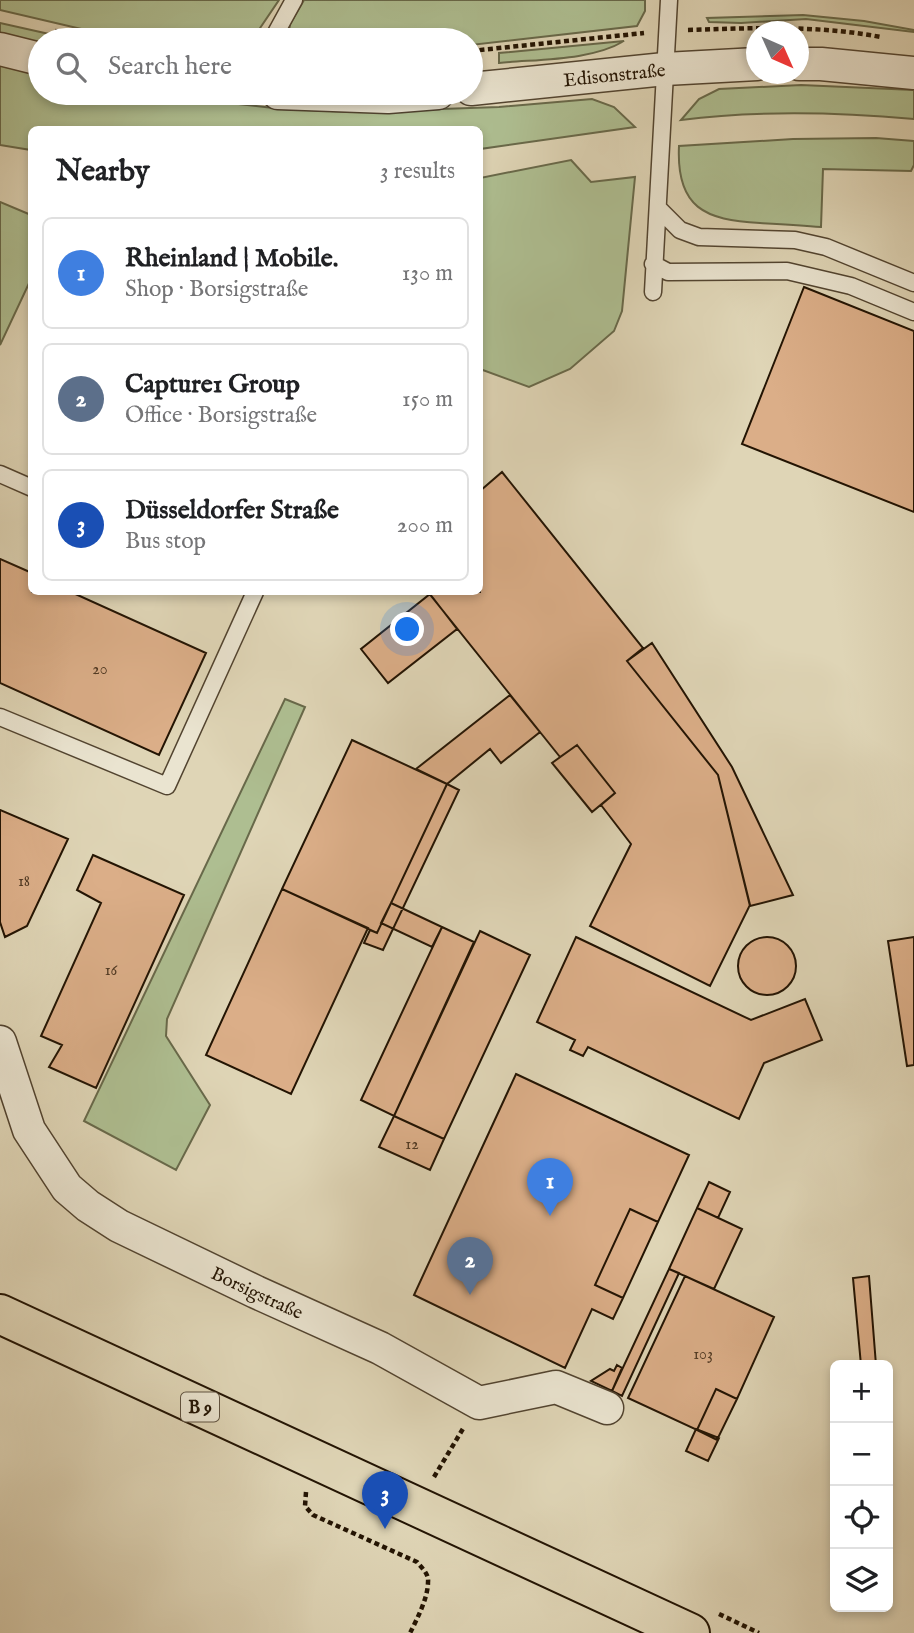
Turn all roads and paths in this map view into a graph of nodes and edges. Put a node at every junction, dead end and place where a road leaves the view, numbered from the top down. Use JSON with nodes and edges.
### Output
{"nodes":[{"id":1,"x":294,"y":0,"type":"edge"},
{"id":2,"x":669,"y":0,"type":"edge"},
{"id":3,"x":279,"y":28,"type":"edge"},
{"id":4,"x":0,"y":49,"type":"edge"},
{"id":5,"x":28,"y":56,"type":"edge"},
{"id":6,"x":809,"y":64,"type":"edge"},
{"id":7,"x":746,"y":65,"type":"edge"},
{"id":8,"x":665,"y":69,"type":"junction"},
{"id":9,"x":914,"y":73,"type":"edge"},
{"id":10,"x":483,"y":88,"type":"edge"},
{"id":11,"x":658,"y":208,"type":"junction"},
{"id":12,"x":653,"y":264,"type":"junction"},
{"id":13,"x":914,"y":283,"type":"edge"},
{"id":14,"x":653,"y":292,"type":"dead end"},
{"id":15,"x":914,"y":312,"type":"edge"},
{"id":16,"x":0,"y":474,"type":"edge"},
{"id":17,"x":28,"y":486,"type":"edge"},
{"id":18,"x":254,"y":595,"type":"edge"},
{"id":19,"x":0,"y":717,"type":"edge"},
{"id":20,"x":0,"y":1042,"type":"edge"},
{"id":21,"x":9,"y":1092,"type":"edge"},
{"id":22,"x":0,"y":1314,"type":"edge"},
{"id":23,"x":479,"y":1403,"type":"junction"},
{"id":24,"x":607,"y":1408,"type":"dead end"},
{"id":25,"x":320,"y":1464,"type":"junction"},
{"id":26,"x":432,"y":1481,"type":"dead end"},
{"id":27,"x":410,"y":1633,"type":"edge"},
{"id":28,"x":690,"y":1633,"type":"edge"}],
"edges":[{"from":1,"to":3,"type":"lane"},
{"from":2,"to":8,"type":"lane"},
{"from":4,"to":5,"type":"street"},
{"from":6,"to":9,"type":"street"},
{"from":7,"to":8,"type":"street","name":"Edisonstraße"},
{"from":8,"to":10,"type":"street","name":"Edisonstraße"},
{"from":8,"to":11,"type":"lane"},
{"from":11,"to":12,"type":"lane"},
{"from":11,"to":13,"type":"lane"},
{"from":12,"to":14,"type":"lane"},
{"from":12,"to":15,"type":"lane"},
{"from":16,"to":17,"type":"lane"},
{"from":18,"to":19,"type":"lane"},
{"from":20,"to":21,"type":"street","name":"Borsigstraße"},
{"from":21,"to":23,"type":"street","name":"Borsigstraße"},
{"from":22,"to":25,"type":"main road","number":"B 9"},
{"from":23,"to":24,"type":"street"},
{"from":23,"to":26,"type":"path"},
{"from":25,"to":27,"type":"path"},
{"from":25,"to":28,"type":"main road","number":"B 9"}]}
